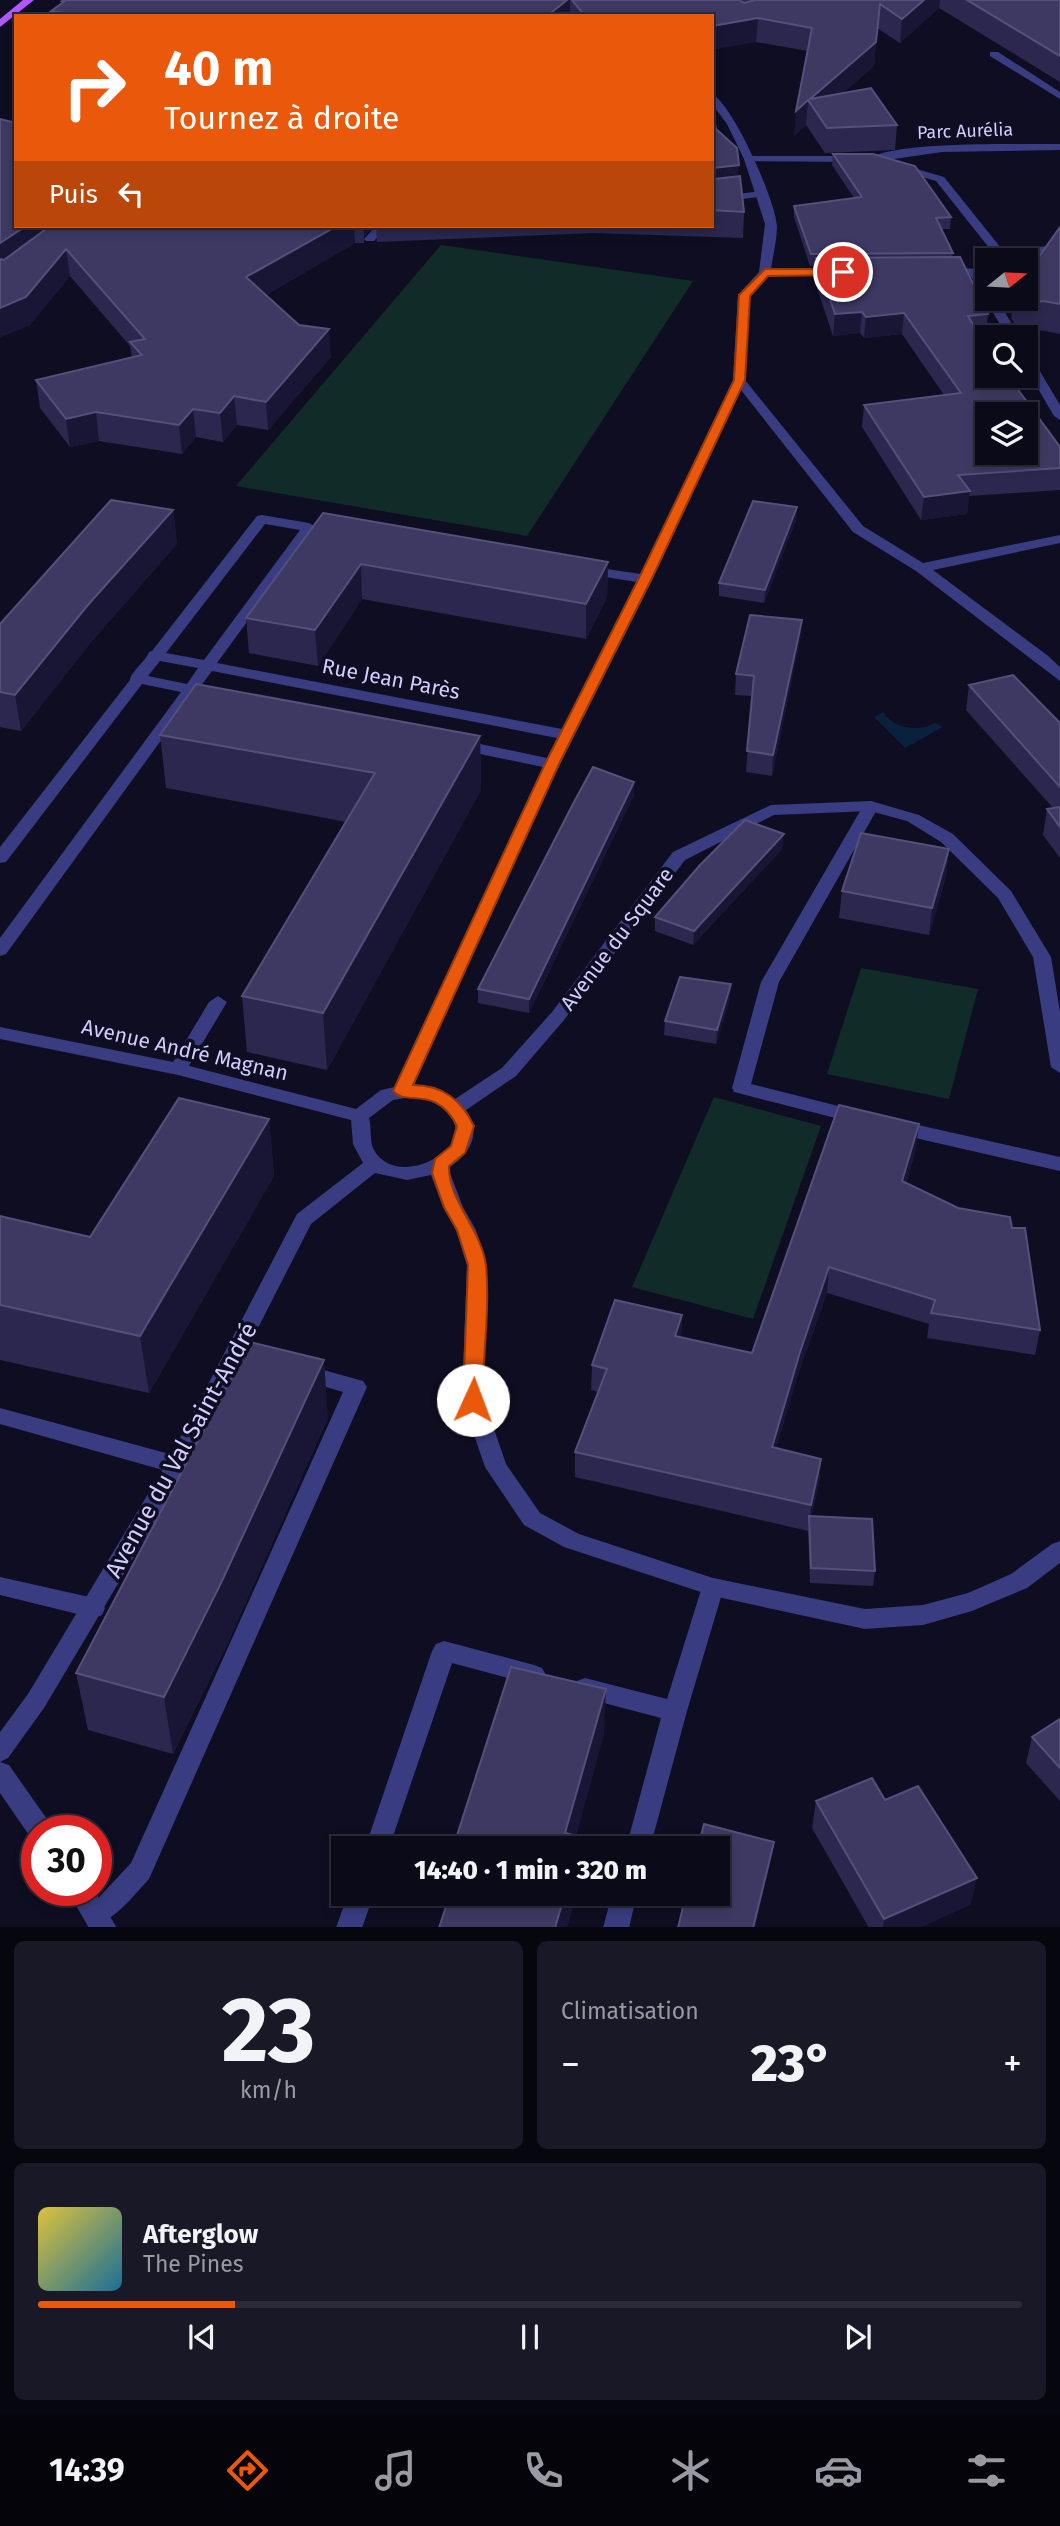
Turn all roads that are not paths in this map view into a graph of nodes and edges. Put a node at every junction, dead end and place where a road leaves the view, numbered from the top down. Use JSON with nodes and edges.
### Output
{"nodes":[{"id":1,"x":29,"y":0,"type":"edge"},
{"id":2,"x":0,"y":24,"type":"edge"},
{"id":3,"x":994,"y":54,"type":"dead end"},
{"id":4,"x":1060,"y":96,"type":"edge"},
{"id":5,"x":714,"y":100,"type":"edge"},
{"id":6,"x":1060,"y":147,"type":"edge"},
{"id":7,"x":750,"y":159,"type":"junction"},
{"id":8,"x":873,"y":159,"type":"junction"},
{"id":9,"x":762,"y":194,"type":"junction"},
{"id":10,"x":714,"y":200,"type":"edge"},
{"id":11,"x":380,"y":228,"type":"edge"},
{"id":12,"x":370,"y":239,"type":"dead end"},
{"id":13,"x":1060,"y":249,"type":"edge"},
{"id":14,"x":932,"y":271,"type":"edge"},
{"id":15,"x":849,"y":272,"type":"edge"},
{"id":16,"x":765,"y":273,"type":"junction"},
{"id":17,"x":975,"y":273,"type":"edge"},
{"id":18,"x":1038,"y":378,"type":"edge"},
{"id":19,"x":739,"y":380,"type":"junction"},
{"id":20,"x":1060,"y":416,"type":"edge"},
{"id":21,"x":1060,"y":538,"type":"edge"},
{"id":22,"x":568,"y":567,"type":"edge"},
{"id":23,"x":921,"y":568,"type":"junction"},
{"id":24,"x":645,"y":579,"type":"junction"},
{"id":25,"x":154,"y":655,"type":"junction"},
{"id":26,"x":207,"y":665,"type":"junction"},
{"id":27,"x":1060,"y":676,"type":"edge"},
{"id":28,"x":136,"y":678,"type":"junction"},
{"id":29,"x":189,"y":689,"type":"junction"},
{"id":30,"x":215,"y":694,"type":"edge"},
{"id":31,"x":567,"y":735,"type":"junction"},
{"id":32,"x":433,"y":740,"type":"edge"},
{"id":33,"x":552,"y":764,"type":"junction"},
{"id":34,"x":871,"y":806,"type":"junction"},
{"id":35,"x":0,"y":858,"type":"edge"},
{"id":36,"x":0,"y":950,"type":"edge"},
{"id":37,"x":218,"y":1002,"type":"dead end"},
{"id":38,"x":0,"y":1033,"type":"edge"},
{"id":39,"x":1060,"y":1067,"type":"edge"},
{"id":40,"x":178,"y":1069,"type":"junction"},
{"id":41,"x":402,"y":1091,"type":"junction"},
{"id":42,"x":456,"y":1108,"type":"junction"},
{"id":43,"x":359,"y":1116,"type":"junction"},
{"id":44,"x":441,"y":1163,"type":"junction"},
{"id":45,"x":374,"y":1164,"type":"junction"},
{"id":46,"x":1060,"y":1164,"type":"edge"},
{"id":47,"x":235,"y":1353,"type":"junction"},
{"id":48,"x":0,"y":1416,"type":"edge"},
{"id":49,"x":177,"y":1465,"type":"junction"},
{"id":50,"x":1060,"y":1550,"type":"edge"},
{"id":51,"x":0,"y":1586,"type":"edge"},
{"id":52,"x":713,"y":1587,"type":"junction"},
{"id":53,"x":93,"y":1608,"type":"junction"},
{"id":54,"x":675,"y":1711,"type":"junction"},
{"id":55,"x":0,"y":1751,"type":"edge"},
{"id":56,"x":0,"y":1773,"type":"edge"},
{"id":57,"x":29,"y":1815,"type":"edge"},
{"id":58,"x":381,"y":1836,"type":"edge"},
{"id":59,"x":641,"y":1836,"type":"edge"},
{"id":60,"x":90,"y":1906,"type":"edge"},
{"id":61,"x":357,"y":1906,"type":"edge"},
{"id":62,"x":622,"y":1906,"type":"edge"},
{"id":63,"x":101,"y":1922,"type":"edge"},
{"id":64,"x":349,"y":1927,"type":"edge"},
{"id":65,"x":616,"y":1927,"type":"edge"}],
"edges":[{"from":1,"to":2,"type":"main road"},
{"from":3,"to":4,"type":"street"},
{"from":5,"to":7,"type":"street"},
{"from":6,"to":8,"type":"street","name":"Parc Aurélia"},
{"from":7,"to":8,"type":"street","name":"Parc Aurélia"},
{"from":7,"to":9,"type":"street"},
{"from":8,"to":13,"type":"street","name":"Parc Aurélia"},
{"from":9,"to":10,"type":"street"},
{"from":9,"to":16,"type":"street"},
{"from":11,"to":12,"type":"street"},
{"from":14,"to":17,"type":"street"},
{"from":15,"to":16,"type":"street"},
{"from":16,"to":19,"type":"street"},
{"from":18,"to":20,"type":"street"},
{"from":19,"to":23,"type":"street"},
{"from":19,"to":24,"type":"street"},
{"from":21,"to":23,"type":"street"},
{"from":22,"to":24,"type":"street"},
{"from":23,"to":27,"type":"street"},
{"from":24,"to":31,"type":"street"},
{"from":25,"to":26,"type":"street","name":"Rue Jean Parès"},
{"from":25,"to":26,"type":"street"},
{"from":25,"to":28,"type":"street"},
{"from":26,"to":29,"type":"street"},
{"from":26,"to":31,"type":"street","name":"Rue Jean Parès"},
{"from":28,"to":29,"type":"street"},
{"from":28,"to":35,"type":"street"},
{"from":29,"to":30,"type":"street"},
{"from":29,"to":36,"type":"street"},
{"from":31,"to":33,"type":"street"},
{"from":32,"to":33,"type":"street"},
{"from":33,"to":41,"type":"street"},
{"from":34,"to":39,"type":"street","name":"Avenue du Square"},
{"from":34,"to":42,"type":"street","name":"Avenue du Square"},
{"from":34,"to":46,"type":"street"},
{"from":37,"to":40,"type":"street"},
{"from":38,"to":40,"type":"street","name":"Avenue André Magnan"},
{"from":40,"to":43,"type":"street","name":"Avenue André Magnan"},
{"from":41,"to":42,"type":"street"},
{"from":41,"to":43,"type":"street"},
{"from":42,"to":44,"type":"street"},
{"from":43,"to":45,"type":"street"},
{"from":44,"to":45,"type":"street"},
{"from":44,"to":52,"type":"street"},
{"from":45,"to":47,"type":"street","name":"Avenue du Val Saint-André"},
{"from":47,"to":49,"type":"street","name":"Avenue du Val Saint-André"},
{"from":47,"to":63,"type":"street"},
{"from":48,"to":49,"type":"street"},
{"from":49,"to":53,"type":"street","name":"Avenue du Val Saint-André"},
{"from":50,"to":52,"type":"street"},
{"from":51,"to":53,"type":"street"},
{"from":52,"to":54,"type":"street"},
{"from":53,"to":55,"type":"street","name":"Avenue du Val Saint-André"},
{"from":54,"to":58,"type":"street"},
{"from":54,"to":59,"type":"street"},
{"from":56,"to":57,"type":"street"},
{"from":60,"to":63,"type":"street"},
{"from":61,"to":64,"type":"street"},
{"from":62,"to":65,"type":"street"}]}
